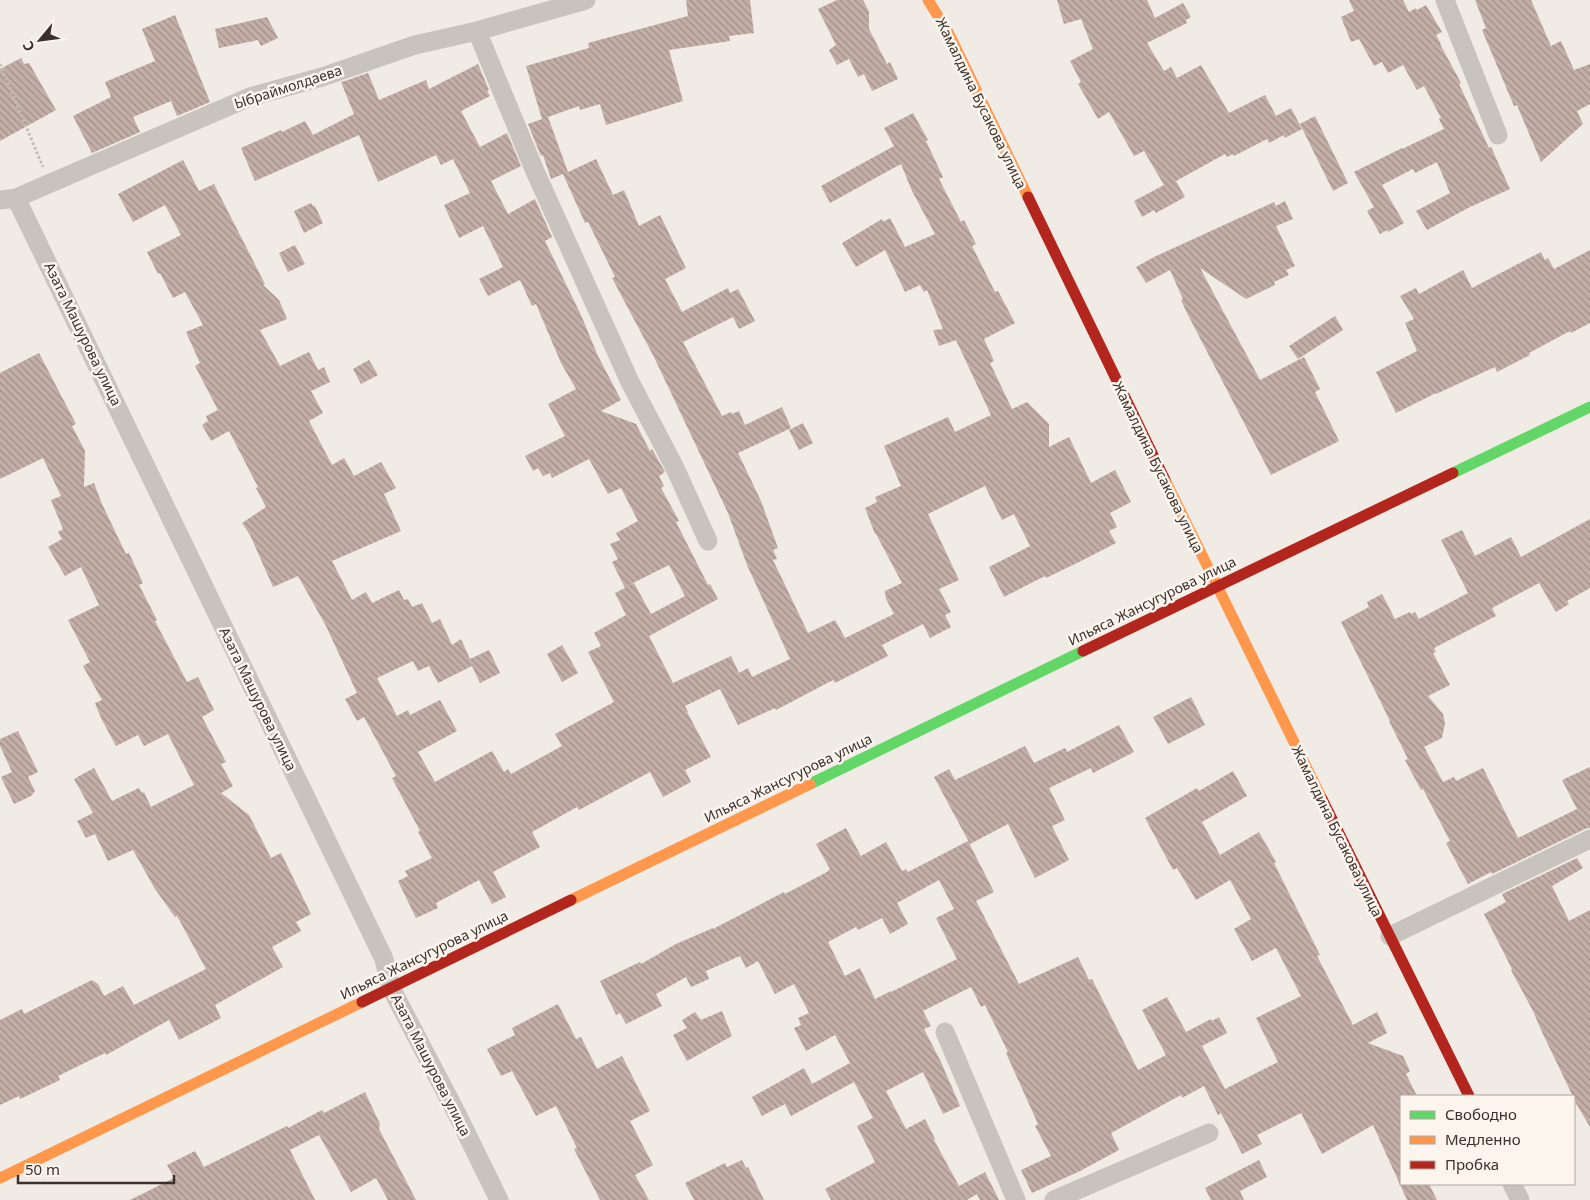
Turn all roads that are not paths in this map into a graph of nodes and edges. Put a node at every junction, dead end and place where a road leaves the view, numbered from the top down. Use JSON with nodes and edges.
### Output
{"nodes":[{"id":1,"x":586,"y":0,"type":"edge"},
{"id":2,"x":928,"y":0,"type":"edge"},
{"id":3,"x":1445,"y":0,"type":"edge"},
{"id":4,"x":477,"y":32,"type":"junction"},
{"id":5,"x":1498,"y":135,"type":"dead end"},
{"id":6,"x":8,"y":199,"type":"edge"},
{"id":7,"x":1590,"y":407,"type":"edge"},
{"id":8,"x":708,"y":541,"type":"dead end"},
{"id":9,"x":1216,"y":586,"type":"junction"},
{"id":10,"x":1590,"y":840,"type":"edge"},
{"id":11,"x":1390,"y":936,"type":"junction"},
{"id":12,"x":391,"y":988,"type":"junction"},
{"id":13,"x":945,"y":1032,"type":"dead end"},
{"id":14,"x":1468,"y":1095,"type":"edge"},
{"id":15,"x":1209,"y":1133,"type":"dead end"},
{"id":16,"x":0,"y":1178,"type":"edge"},
{"id":17,"x":1512,"y":1185,"type":"edge"},
{"id":18,"x":499,"y":1200,"type":"edge"},
{"id":19,"x":1016,"y":1200,"type":"edge"},
{"id":20,"x":1054,"y":1200,"type":"edge"},
{"id":21,"x":1520,"y":1200,"type":"edge"}],
"edges":[{"from":1,"to":4,"type":"street","name":"Ыбраймолдаева"},
{"from":2,"to":9,"type":"street","name":"Жамалдина Бусакова улица"},
{"from":3,"to":5,"type":"street"},
{"from":4,"to":6,"type":"street","name":"Ыбраймолдаева"},
{"from":4,"to":8,"type":"street"},
{"from":6,"to":12,"type":"street","name":"Азата Машурова улица"},
{"from":7,"to":9,"type":"street","name":"Ильяса Жансугурова улица"},
{"from":9,"to":11,"type":"street","name":"Жамалдина Бусакова улица"},
{"from":9,"to":12,"type":"street","name":"Ильяса Жансугурова улица"},
{"from":10,"to":11,"type":"street"},
{"from":11,"to":14,"type":"street","name":"Жамалдина Бусакова улица"},
{"from":12,"to":16,"type":"street","name":"Ильяса Жансугурова улица"},
{"from":12,"to":18,"type":"street","name":"Азата Машурова улица"},
{"from":13,"to":19,"type":"street"},
{"from":15,"to":20,"type":"street"},
{"from":17,"to":21,"type":"street"}]}
